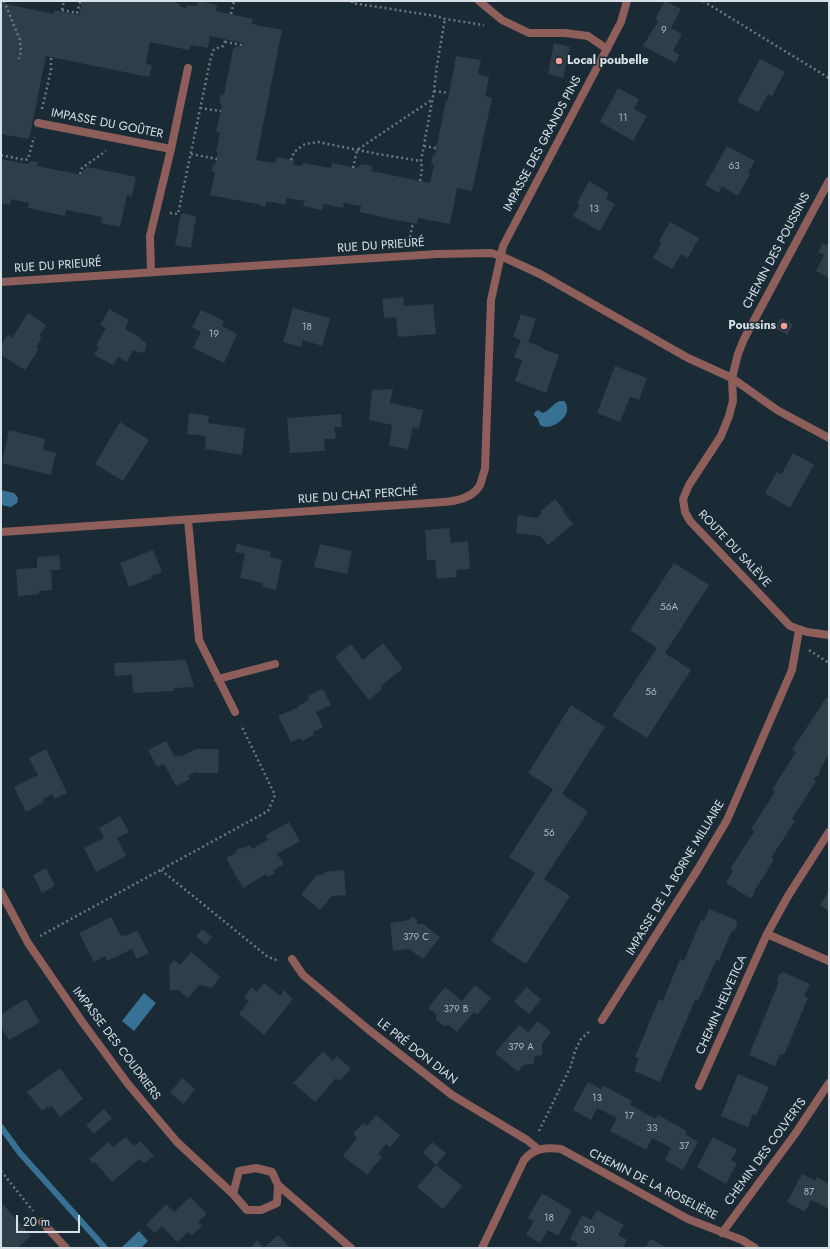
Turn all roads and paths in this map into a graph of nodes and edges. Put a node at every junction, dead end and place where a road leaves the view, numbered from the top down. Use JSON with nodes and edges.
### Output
{"nodes":[{"id":1,"x":4,"y":1,"type":"edge"},
{"id":2,"x":64,"y":1,"type":"edge"},
{"id":3,"x":234,"y":1,"type":"edge"},
{"id":4,"x":352,"y":1,"type":"edge"},
{"id":5,"x":479,"y":1,"type":"edge"},
{"id":6,"x":627,"y":1,"type":"edge"},
{"id":7,"x":703,"y":1,"type":"edge"},
{"id":8,"x":80,"y":2,"type":"dead end"},
{"id":9,"x":231,"y":14,"type":"dead end"},
{"id":10,"x":445,"y":19,"type":"junction"},
{"id":11,"x":488,"y":26,"type":"dead end"},
{"id":12,"x":242,"y":45,"type":"dead end"},
{"id":13,"x":607,"y":49,"type":"junction"},
{"id":14,"x":51,"y":57,"type":"dead end"},
{"id":15,"x":19,"y":59,"type":"dead end"},
{"id":16,"x":188,"y":68,"type":"dead end"},
{"id":17,"x":829,"y":78,"type":"edge"},
{"id":18,"x":434,"y":91,"type":"junction"},
{"id":19,"x":449,"y":93,"type":"dead end"},
{"id":20,"x":433,"y":98,"type":"junction"},
{"id":21,"x":200,"y":108,"type":"junction"},
{"id":22,"x":220,"y":111,"type":"dead end"},
{"id":23,"x":38,"y":123,"type":"joint"},
{"id":24,"x":110,"y":137,"type":"junction"},
{"id":25,"x":32,"y":143,"type":"dead end"},
{"id":26,"x":424,"y":146,"type":"junction"},
{"id":27,"x":436,"y":148,"type":"dead end"},
{"id":28,"x":171,"y":149,"type":"junction"},
{"id":29,"x":357,"y":150,"type":"junction"},
{"id":30,"x":191,"y":154,"type":"junction"},
{"id":31,"x":1,"y":155,"type":"edge"},
{"id":32,"x":217,"y":159,"type":"dead end"},
{"id":33,"x":25,"y":160,"type":"junction"},
{"id":34,"x":291,"y":160,"type":"dead end"},
{"id":35,"x":421,"y":161,"type":"junction"},
{"id":36,"x":24,"y":164,"type":"dead end"},
{"id":37,"x":353,"y":168,"type":"dead end"},
{"id":38,"x":80,"y":174,"type":"dead end"},
{"id":39,"x":420,"y":181,"type":"dead end"},
{"id":40,"x":829,"y":181,"type":"edge"},
{"id":41,"x":157,"y":210,"type":"junction"},
{"id":42,"x":501,"y":256,"type":"junction"},
{"id":43,"x":151,"y":272,"type":"junction"},
{"id":44,"x":1,"y":282,"type":"edge"},
{"id":45,"x":732,"y":378,"type":"junction"},
{"id":46,"x":829,"y":438,"type":"edge"},
{"id":47,"x":188,"y":520,"type":"junction"},
{"id":48,"x":1,"y":532,"type":"edge"},
{"id":49,"x":799,"y":630,"type":"junction"},
{"id":50,"x":829,"y":635,"type":"edge"},
{"id":51,"x":797,"y":644,"type":"junction"},
{"id":52,"x":829,"y":663,"type":"edge"},
{"id":53,"x":275,"y":664,"type":"dead end"},
{"id":54,"x":218,"y":679,"type":"junction"},
{"id":55,"x":234,"y":712,"type":"joint"},
{"id":56,"x":829,"y":832,"type":"edge"},
{"id":57,"x":161,"y":870,"type":"junction"},
{"id":58,"x":1,"y":892,"type":"edge"},
{"id":59,"x":767,"y":934,"type":"junction"},
{"id":60,"x":28,"y":943,"type":"junction"},
{"id":61,"x":292,"y":959,"type":"joint"},
{"id":62,"x":829,"y":961,"type":"edge"},
{"id":63,"x":602,"y":1020,"type":"joint"},
{"id":64,"x":829,"y":1084,"type":"edge"},
{"id":65,"x":699,"y":1086,"type":"dead end"},
{"id":66,"x":531,"y":1143,"type":"junction"},
{"id":67,"x":538,"y":1149,"type":"junction"},
{"id":68,"x":1,"y":1171,"type":"edge"},
{"id":69,"x":278,"y":1185,"type":"junction"},
{"id":70,"x":233,"y":1194,"type":"junction"},
{"id":71,"x":42,"y":1222,"type":"joint"},
{"id":72,"x":722,"y":1233,"type":"junction"},
{"id":73,"x":66,"y":1248,"type":"edge"},
{"id":74,"x":351,"y":1248,"type":"edge"},
{"id":75,"x":482,"y":1248,"type":"edge"},
{"id":76,"x":755,"y":1248,"type":"edge"}],
"edges":[{"from":1,"to":15,"type":"path"},
{"from":2,"to":8,"type":"path"},
{"from":3,"to":9,"type":"path"},
{"from":4,"to":10,"type":"path"},
{"from":5,"to":13,"type":"street"},
{"from":6,"to":13,"type":"street","name":"IMPASSE DES GRANDS PINS"},
{"from":7,"to":17,"type":"path"},
{"from":10,"to":11,"type":"path"},
{"from":10,"to":18,"type":"path"},
{"from":12,"to":21,"type":"path"},
{"from":13,"to":42,"type":"street","name":"IMPASSE DES GRANDS PINS"},
{"from":14,"to":23,"type":"path"},
{"from":16,"to":28,"type":"street","name":"IMPASSE DU GOÛTER"},
{"from":18,"to":19,"type":"path"},
{"from":18,"to":20,"type":"path"},
{"from":20,"to":26,"type":"path"},
{"from":20,"to":29,"type":"path"},
{"from":21,"to":22,"type":"path"},
{"from":21,"to":30,"type":"path"},
{"from":23,"to":24,"type":"street","name":"IMPASSE DU GOÛTER"},
{"from":24,"to":28,"type":"street","name":"IMPASSE DU GOÛTER"},
{"from":24,"to":38,"type":"path"},
{"from":25,"to":33,"type":"path"},
{"from":26,"to":27,"type":"path"},
{"from":26,"to":35,"type":"path"},
{"from":28,"to":41,"type":"street","name":"IMPASSE DU GOÛTER"},
{"from":29,"to":34,"type":"path"},
{"from":29,"to":35,"type":"path"},
{"from":29,"to":37,"type":"path"},
{"from":30,"to":32,"type":"path"},
{"from":30,"to":41,"type":"path"},
{"from":31,"to":33,"type":"path"},
{"from":33,"to":36,"type":"path"},
{"from":35,"to":39,"type":"path"},
{"from":40,"to":45,"type":"street","name":"CHEMIN DES POUSSINS"},
{"from":41,"to":43,"type":"street","name":"IMPASSE DU GOÛTER"},
{"from":42,"to":43,"type":"street","name":"RUE DU PRIEURÉ"},
{"from":42,"to":45,"type":"street","name":"RUE DU PRIEURÉ"},
{"from":42,"to":47,"type":"street","name":"RUE DU CHAT PERCHÉ"},
{"from":43,"to":44,"type":"street","name":"RUE DU PRIEURÉ"},
{"from":45,"to":46,"type":"street","name":"RUE DU PRIEURÉ"},
{"from":45,"to":49,"type":"street","name":"ROUTE DU SALÈVE"},
{"from":47,"to":48,"type":"street","name":"RUE DU CHAT PERCHÉ"},
{"from":47,"to":54,"type":"street"},
{"from":49,"to":50,"type":"street","name":"ROUTE DU SALÈVE"},
{"from":49,"to":51,"type":"street","name":"IMPASSE DE LA BORNE MILLIAIRE"},
{"from":51,"to":52,"type":"path"},
{"from":51,"to":63,"type":"street","name":"IMPASSE DE LA BORNE MILLIAIRE"},
{"from":53,"to":54,"type":"street"},
{"from":54,"to":55,"type":"street"},
{"from":55,"to":57,"type":"path"},
{"from":56,"to":59,"type":"street","name":"CHEMIN HELVETICA"},
{"from":57,"to":60,"type":"path"},
{"from":57,"to":61,"type":"path"},
{"from":58,"to":60,"type":"street","name":"IMPASSE DES COUDRIERS"},
{"from":59,"to":62,"type":"street"},
{"from":59,"to":65,"type":"street","name":"CHEMIN HELVETICA"},
{"from":60,"to":70,"type":"street","name":"IMPASSE DES COUDRIERS"},
{"from":61,"to":66,"type":"street","name":"LE PRÉ DON DIAN"},
{"from":63,"to":66,"type":"path"},
{"from":64,"to":72,"type":"street","name":"CHEMIN DES COLVERTS"},
{"from":66,"to":67,"type":"street","name":"LE PRÉ DON DIAN"},
{"from":67,"to":72,"type":"street","name":"CHEMIN DE LA ROSELIÈRE"},
{"from":67,"to":75,"type":"street"},
{"from":68,"to":71,"type":"path"},
{"from":69,"to":70,"type":"street","name":"IMPASSE DES COUDRIERS"},
{"from":69,"to":70,"type":"street"},
{"from":69,"to":74,"type":"street"},
{"from":71,"to":73,"type":"street"},
{"from":72,"to":76,"type":"street","name":"CHEMIN DE LA ROSELIÈRE"}]}
